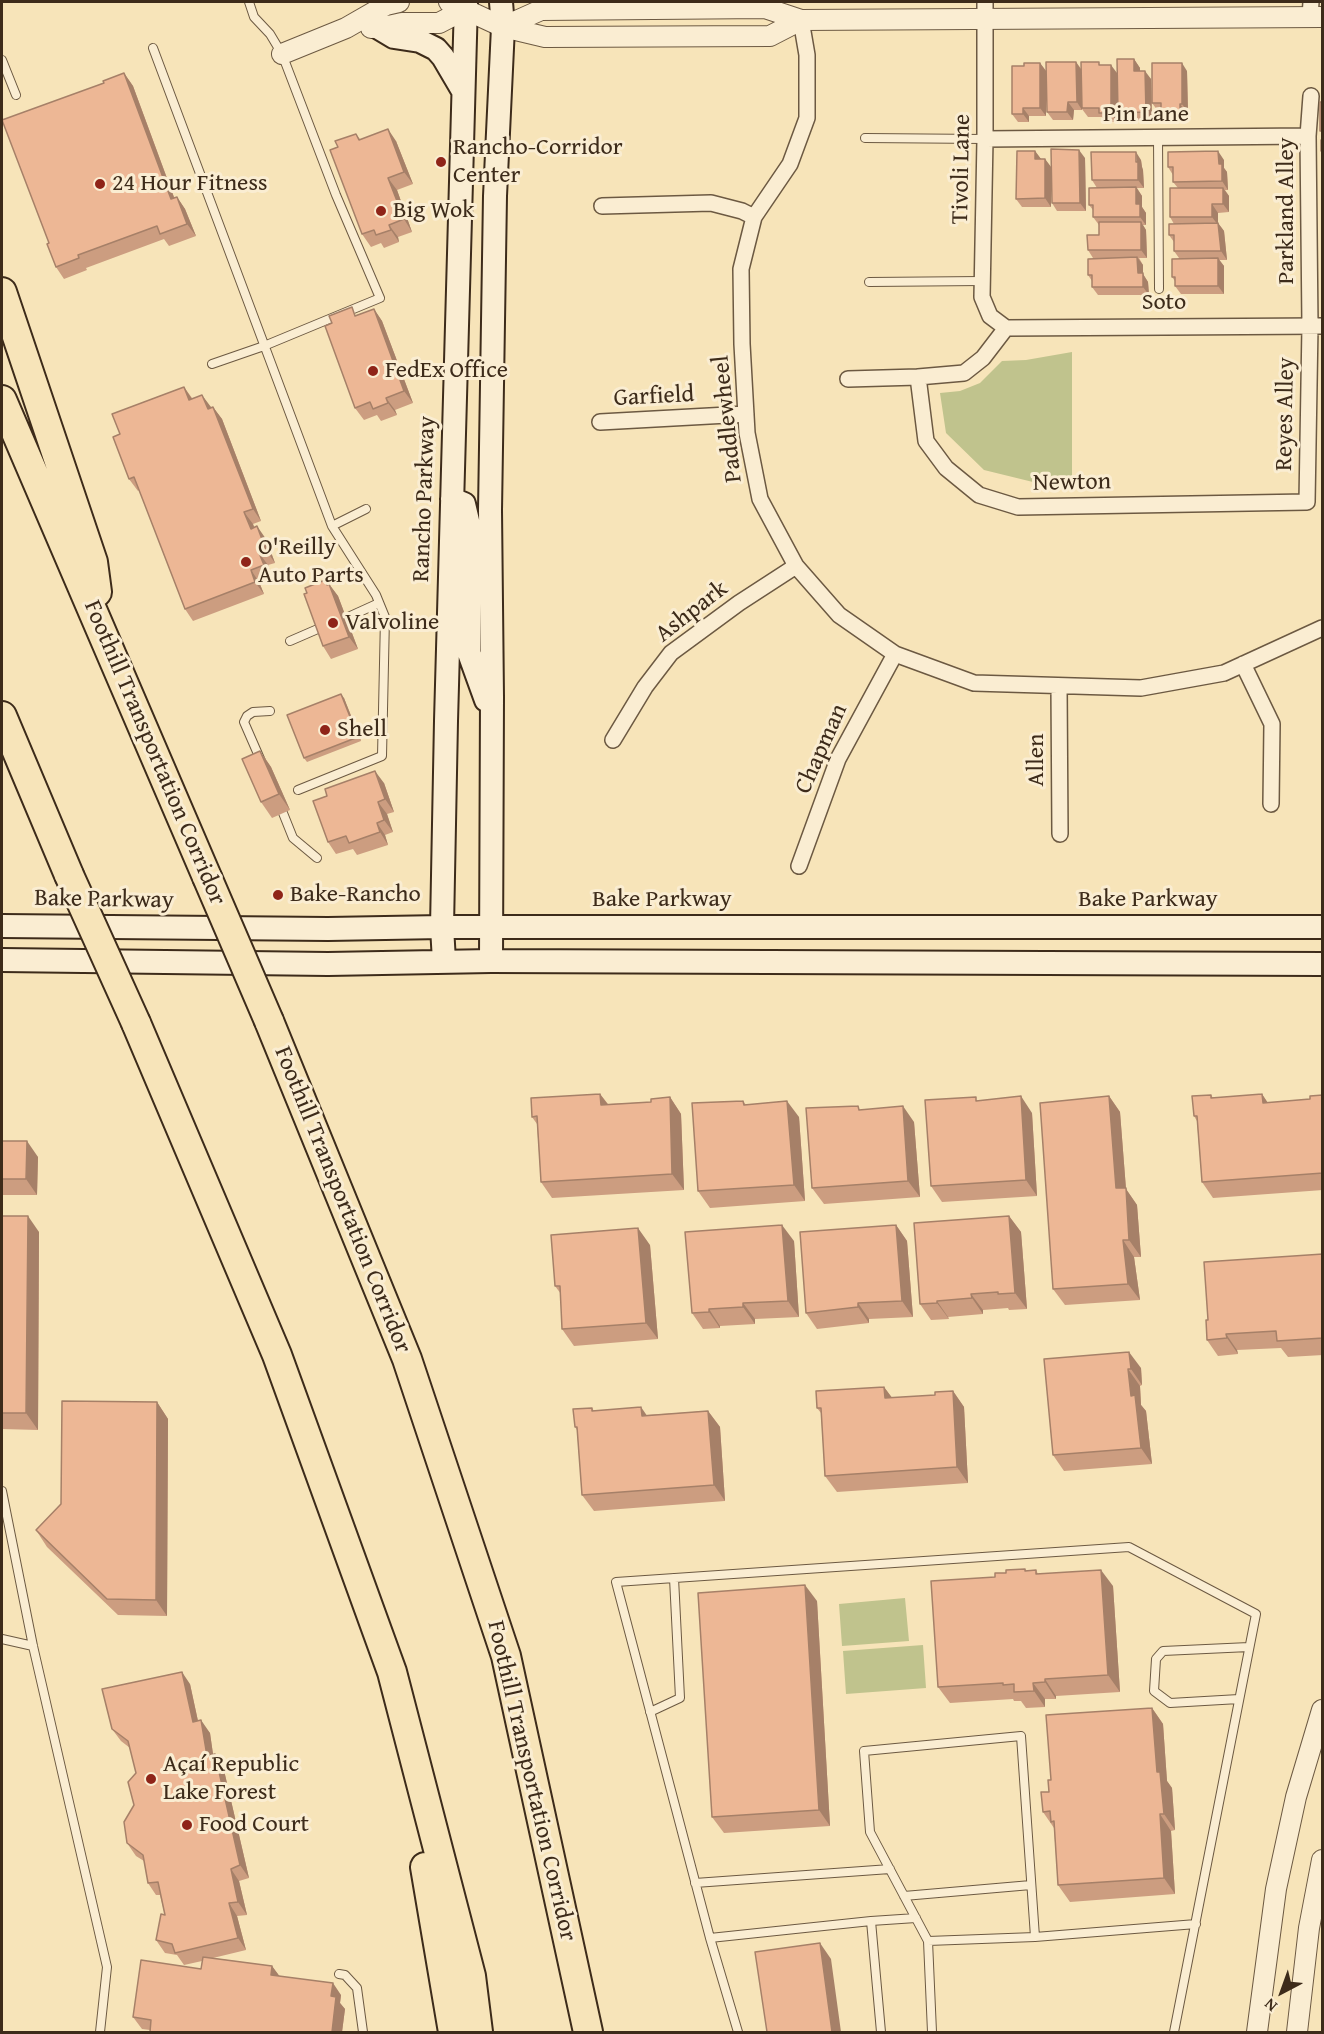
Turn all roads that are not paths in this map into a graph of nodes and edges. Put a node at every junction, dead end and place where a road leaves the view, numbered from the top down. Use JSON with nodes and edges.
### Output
{"nodes":[{"id":1,"x":249,"y":2,"type":"edge"},
{"id":2,"x":399,"y":2,"type":"edge"},
{"id":3,"x":501,"y":2,"type":"edge"},
{"id":4,"x":460,"y":4,"type":"edge"},
{"id":5,"x":985,"y":10,"type":"edge"},
{"id":6,"x":1314,"y":12,"type":"edge"},
{"id":7,"x":801,"y":20,"type":"junction"},
{"id":8,"x":503,"y":27,"type":"junction"},
{"id":9,"x":346,"y":28,"type":"junction"},
{"id":10,"x":379,"y":28,"type":"junction"},
{"id":11,"x":153,"y":48,"type":"dead end"},
{"id":12,"x":282,"y":54,"type":"junction"},
{"id":13,"x":2,"y":60,"type":"edge"},
{"id":14,"x":463,"y":92,"type":"junction"},
{"id":15,"x":16,"y":96,"type":"dead end"},
{"id":16,"x":1311,"y":96,"type":"dead end"},
{"id":17,"x":1308,"y":136,"type":"junction"},
{"id":18,"x":865,"y":138,"type":"dead end"},
{"id":19,"x":1158,"y":138,"type":"junction"},
{"id":20,"x":985,"y":139,"type":"junction"},
{"id":21,"x":602,"y":206,"type":"dead end"},
{"id":22,"x":754,"y":217,"type":"junction"},
{"id":23,"x":982,"y":281,"type":"junction"},
{"id":24,"x":869,"y":282,"type":"dead end"},
{"id":25,"x":1159,"y":289,"type":"dead end"},
{"id":26,"x":2,"y":292,"type":"edge"},
{"id":27,"x":1316,"y":326,"type":"edge"},
{"id":28,"x":1006,"y":328,"type":"junction"},
{"id":29,"x":264,"y":346,"type":"junction"},
{"id":30,"x":212,"y":364,"type":"dead end"},
{"id":31,"x":918,"y":377,"type":"junction"},
{"id":32,"x":848,"y":379,"type":"dead end"},
{"id":33,"x":2,"y":400,"type":"edge"},
{"id":34,"x":746,"y":414,"type":"junction"},
{"id":35,"x":600,"y":422,"type":"dead end"},
{"id":36,"x":452,"y":499,"type":"junction"},
{"id":37,"x":1307,"y":502,"type":"joint"},
{"id":38,"x":366,"y":510,"type":"dead end"},
{"id":39,"x":332,"y":526,"type":"junction"},
{"id":40,"x":796,"y":566,"type":"junction"},
{"id":41,"x":379,"y":603,"type":"junction"},
{"id":42,"x":346,"y":618,"type":"dead end"},
{"id":43,"x":320,"y":628,"type":"edge"},
{"id":44,"x":1323,"y":628,"type":"edge"},
{"id":45,"x":103,"y":636,"type":"junction"},
{"id":46,"x":290,"y":641,"type":"dead end"},
{"id":47,"x":895,"y":654,"type":"junction"},
{"id":48,"x":1243,"y":664,"type":"junction"},
{"id":49,"x":1059,"y":686,"type":"junction"},
{"id":50,"x":270,"y":711,"type":"dead end"},
{"id":51,"x":2,"y":716,"type":"edge"},
{"id":52,"x":492,"y":716,"type":"junction"},
{"id":53,"x":613,"y":740,"type":"dead end"},
{"id":54,"x":2,"y":743,"type":"edge"},
{"id":55,"x":265,"y":770,"type":"edge"},
{"id":56,"x":298,"y":790,"type":"dead end"},
{"id":57,"x":1271,"y":804,"type":"dead end"},
{"id":58,"x":283,"y":813,"type":"dead end"},
{"id":59,"x":1060,"y":834,"type":"dead end"},
{"id":60,"x":317,"y":858,"type":"dead end"},
{"id":61,"x":799,"y":866,"type":"dead end"},
{"id":62,"x":69,"y":875,"type":"junction"},
{"id":63,"x":2,"y":926,"type":"edge"},
{"id":64,"x":442,"y":927,"type":"junction"},
{"id":65,"x":490,"y":927,"type":"junction"},
{"id":66,"x":1323,"y":927,"type":"edge"},
{"id":67,"x":2,"y":960,"type":"edge"},
{"id":68,"x":444,"y":961,"type":"junction"},
{"id":69,"x":491,"y":961,"type":"junction"},
{"id":70,"x":1323,"y":964,"type":"edge"},
{"id":71,"x":2,"y":1491,"type":"edge"},
{"id":72,"x":674,"y":1578,"type":"junction"},
{"id":73,"x":2,"y":1639,"type":"edge"},
{"id":74,"x":33,"y":1646,"type":"junction"},
{"id":75,"x":1249,"y":1647,"type":"junction"},
{"id":76,"x":506,"y":1656,"type":"junction"},
{"id":77,"x":392,"y":1672,"type":"junction"},
{"id":78,"x":1239,"y":1699,"type":"junction"},
{"id":79,"x":1323,"y":1710,"type":"edge"},
{"id":80,"x":650,"y":1712,"type":"junction"},
{"id":81,"x":1323,"y":1860,"type":"edge"},
{"id":82,"x":890,"y":1869,"type":"junction"},
{"id":83,"x":695,"y":1883,"type":"junction"},
{"id":84,"x":1031,"y":1885,"type":"junction"},
{"id":85,"x":904,"y":1896,"type":"junction"},
{"id":86,"x":916,"y":1918,"type":"junction"},
{"id":87,"x":871,"y":1921,"type":"junction"},
{"id":88,"x":1196,"y":1924,"type":"junction"},
{"id":89,"x":1035,"y":1937,"type":"junction"},
{"id":90,"x":710,"y":1938,"type":"junction"},
{"id":91,"x":928,"y":1941,"type":"junction"},
{"id":92,"x":339,"y":1974,"type":"dead end"},
{"id":93,"x":100,"y":2032,"type":"edge"},
{"id":94,"x":363,"y":2032,"type":"edge"},
{"id":95,"x":453,"y":2032,"type":"edge"},
{"id":96,"x":478,"y":2032,"type":"edge"},
{"id":97,"x":588,"y":2032,"type":"edge"},
{"id":98,"x":608,"y":2032,"type":"edge"},
{"id":99,"x":738,"y":2032,"type":"edge"},
{"id":100,"x":881,"y":2032,"type":"edge"},
{"id":101,"x":932,"y":2032,"type":"edge"},
{"id":102,"x":1174,"y":2032,"type":"edge"},
{"id":103,"x":1257,"y":2032,"type":"edge"},
{"id":104,"x":1297,"y":2032,"type":"edge"}],
"edges":[{"from":1,"to":12,"type":"lane"},
{"from":2,"to":9,"type":"street"},
{"from":3,"to":8,"type":"main road"},
{"from":4,"to":8,"type":"street"},
{"from":4,"to":10,"type":"street"},
{"from":4,"to":14,"type":"main road","name":"Rancho Parkway"},
{"from":5,"to":6,"type":"street"},
{"from":5,"to":7,"type":"street"},
{"from":5,"to":20,"type":"street","name":"Tivoli Lane"},
{"from":7,"to":8,"type":"street"},
{"from":7,"to":8,"type":"street"},
{"from":7,"to":22,"type":"street","name":"Paddlewheel"},
{"from":8,"to":52,"type":"main road"},
{"from":9,"to":10,"type":"street"},
{"from":9,"to":12,"type":"street"},
{"from":10,"to":14,"type":"main road"},
{"from":11,"to":29,"type":"lane"},
{"from":12,"to":29,"type":"lane"},
{"from":13,"to":15,"type":"lane"},
{"from":14,"to":36,"type":"main road","name":"Rancho Parkway"},
{"from":16,"to":17,"type":"street","name":"Parkland Alley"},
{"from":17,"to":19,"type":"street","name":"Pin Lane"},
{"from":17,"to":27,"type":"street","name":"Parkland Alley"},
{"from":18,"to":20,"type":"lane"},
{"from":19,"to":20,"type":"street","name":"Pin Lane"},
{"from":19,"to":25,"type":"lane"},
{"from":20,"to":23,"type":"street","name":"Tivoli Lane"},
{"from":21,"to":22,"type":"street"},
{"from":22,"to":34,"type":"street","name":"Paddlewheel"},
{"from":23,"to":24,"type":"lane"},
{"from":23,"to":28,"type":"street","name":"Tivoli Lane"},
{"from":26,"to":45,"type":"highway"},
{"from":27,"to":28,"type":"street","name":"Soto"},
{"from":27,"to":37,"type":"street","name":"Reyes Alley"},
{"from":28,"to":31,"type":"street"},
{"from":29,"to":30,"type":"lane"},
{"from":29,"to":39,"type":"lane"},
{"from":31,"to":32,"type":"street"},
{"from":31,"to":37,"type":"street","name":"Newton"},
{"from":33,"to":45,"type":"highway","name":"Foothill Transportation Corridor"},
{"from":34,"to":35,"type":"street","name":"Garfield"},
{"from":34,"to":40,"type":"street","name":"Paddlewheel"},
{"from":36,"to":52,"type":"main road"},
{"from":36,"to":64,"type":"main road","name":"Rancho Parkway"},
{"from":38,"to":39,"type":"lane"},
{"from":39,"to":41,"type":"lane"},
{"from":40,"to":47,"type":"street","name":"Paddlewheel"},
{"from":40,"to":53,"type":"street","name":"Ashpark"},
{"from":41,"to":42,"type":"lane"},
{"from":41,"to":56,"type":"lane"},
{"from":43,"to":46,"type":"lane"},
{"from":44,"to":48,"type":"street","name":"Paddlewheel"},
{"from":45,"to":76,"type":"highway","name":"Foothill Transportation Corridor","bridge":true},
{"from":47,"to":49,"type":"street","name":"Paddlewheel"},
{"from":47,"to":61,"type":"street","name":"Chapman"},
{"from":48,"to":49,"type":"street","name":"Paddlewheel"},
{"from":48,"to":57,"type":"street"},
{"from":49,"to":59,"type":"street","name":"Allen"},
{"from":50,"to":55,"type":"lane"},
{"from":51,"to":62,"type":"highway"},
{"from":52,"to":65,"type":"main road"},
{"from":54,"to":62,"type":"highway"},
{"from":58,"to":60,"type":"lane"},
{"from":62,"to":77,"type":"highway","bridge":true},
{"from":63,"to":64,"type":"main road","name":"Bake Parkway"},
{"from":64,"to":65,"type":"main road","name":"Bake Parkway"},
{"from":64,"to":68,"type":"main road","name":"Rancho Parkway"},
{"from":65,"to":66,"type":"main road","name":"Bake Parkway"},
{"from":65,"to":69,"type":"main road"},
{"from":67,"to":68,"type":"main road"},
{"from":68,"to":69,"type":"main road"},
{"from":69,"to":70,"type":"main road"},
{"from":71,"to":74,"type":"lane"},
{"from":72,"to":75,"type":"lane"},
{"from":72,"to":80,"type":"lane"},
{"from":72,"to":80,"type":"lane"},
{"from":73,"to":74,"type":"lane"},
{"from":74,"to":93,"type":"lane"},
{"from":75,"to":78,"type":"lane"},
{"from":75,"to":78,"type":"lane"},
{"from":76,"to":97,"type":"highway","name":"Foothill Transportation Corridor"},
{"from":76,"to":98,"type":"highway"},
{"from":77,"to":95,"type":"highway"},
{"from":77,"to":96,"type":"highway"},
{"from":78,"to":88,"type":"lane"},
{"from":79,"to":103,"type":"street"},
{"from":80,"to":83,"type":"lane"},
{"from":81,"to":104,"type":"street"},
{"from":82,"to":83,"type":"lane"},
{"from":82,"to":84,"type":"lane"},
{"from":82,"to":85,"type":"lane"},
{"from":83,"to":90,"type":"lane"},
{"from":84,"to":85,"type":"lane"},
{"from":84,"to":89,"type":"lane"},
{"from":85,"to":86,"type":"lane"},
{"from":86,"to":87,"type":"lane"},
{"from":86,"to":91,"type":"lane"},
{"from":87,"to":90,"type":"lane"},
{"from":87,"to":100,"type":"lane"},
{"from":88,"to":89,"type":"lane"},
{"from":88,"to":102,"type":"lane"},
{"from":89,"to":91,"type":"lane"},
{"from":90,"to":99,"type":"lane"},
{"from":91,"to":101,"type":"lane"},
{"from":92,"to":94,"type":"lane"}]}
